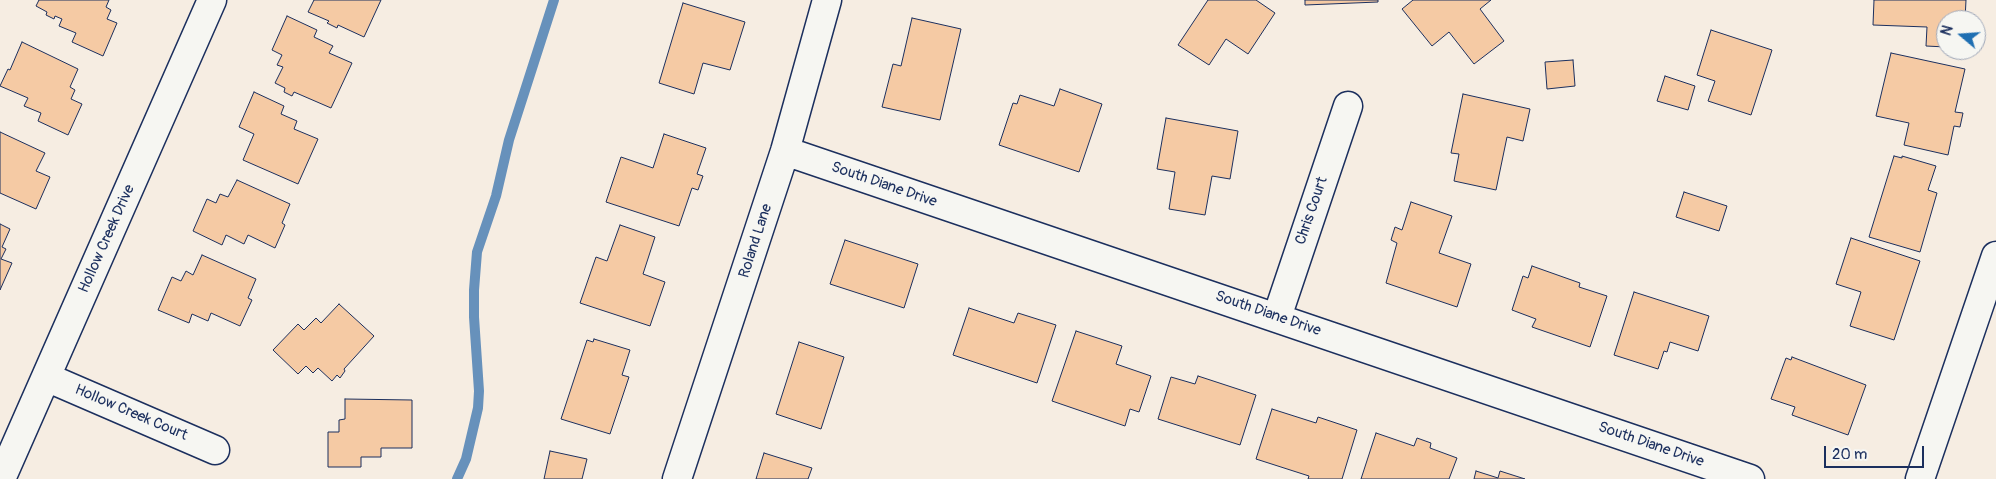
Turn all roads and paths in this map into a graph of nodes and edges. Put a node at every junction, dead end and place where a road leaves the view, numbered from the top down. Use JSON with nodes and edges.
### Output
{"nodes":[{"id":1,"x":212,"y":0,"type":"edge"},
{"id":2,"x":827,"y":0,"type":"edge"},
{"id":3,"x":1348,"y":106,"type":"dead end"},
{"id":4,"x":786,"y":151,"type":"junction"},
{"id":5,"x":1996,"y":256,"type":"edge"},
{"id":6,"x":1277,"y":317,"type":"junction"},
{"id":7,"x":46,"y":377,"type":"junction"},
{"id":8,"x":215,"y":450,"type":"dead end"},
{"id":9,"x":1,"y":479,"type":"edge"},
{"id":10,"x":677,"y":479,"type":"edge"},
{"id":11,"x":1750,"y":479,"type":"edge"},
{"id":12,"x":1920,"y":479,"type":"edge"}],
"edges":[{"from":1,"to":7,"type":"street","name":"Hollow Creek Drive"},
{"from":2,"to":4,"type":"street","name":"Roland Lane"},
{"from":3,"to":6,"type":"street","name":"Chris Court"},
{"from":4,"to":6,"type":"street","name":"South Diane Drive"},
{"from":4,"to":10,"type":"street","name":"Roland Lane"},
{"from":5,"to":12,"type":"street"},
{"from":6,"to":11,"type":"street","name":"South Diane Drive"},
{"from":7,"to":8,"type":"street","name":"Hollow Creek Court"},
{"from":7,"to":9,"type":"street","name":"Hollow Creek Drive"}]}
